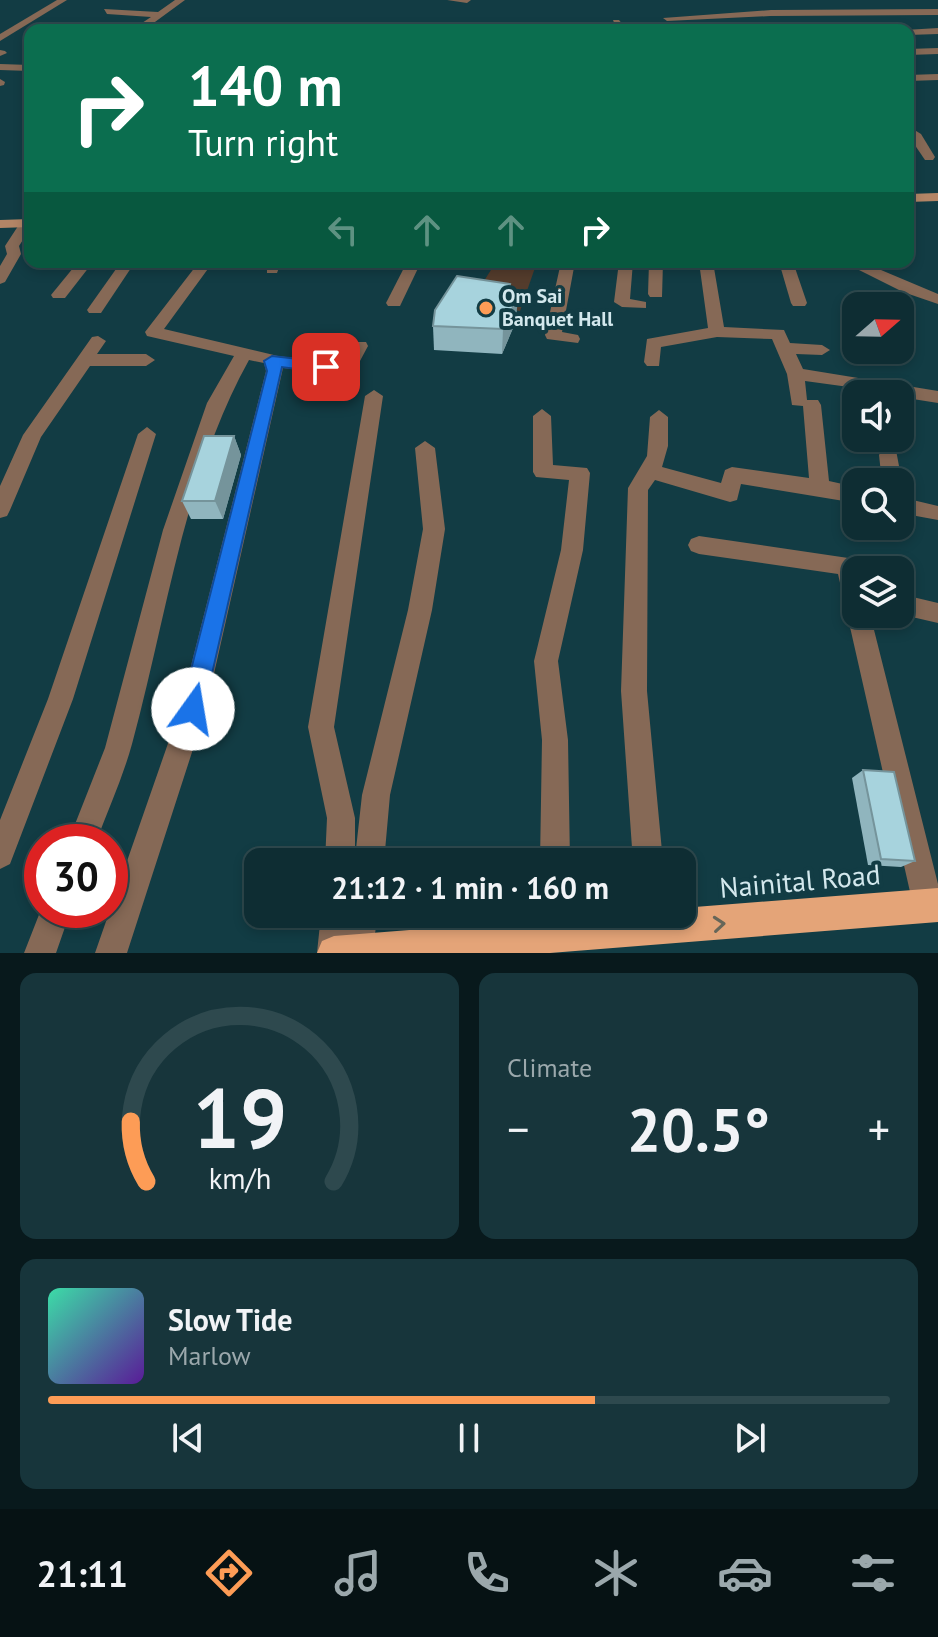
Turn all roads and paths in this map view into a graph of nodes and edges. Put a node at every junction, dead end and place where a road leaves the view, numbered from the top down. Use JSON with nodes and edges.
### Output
{"nodes":[{"id":1,"x":63,"y":0,"type":"edge"},
{"id":2,"x":181,"y":0,"type":"edge"},
{"id":3,"x":451,"y":0,"type":"edge"},
{"id":4,"x":467,"y":0,"type":"edge"},
{"id":5,"x":755,"y":1,"type":"edge"},
{"id":6,"x":699,"y":3,"type":"dead end"},
{"id":7,"x":107,"y":11,"type":"dead end"},
{"id":8,"x":938,"y":12,"type":"edge"},
{"id":9,"x":772,"y":14,"type":"junction"},
{"id":10,"x":158,"y":15,"type":"junction"},
{"id":11,"x":713,"y":15,"type":"junction"},
{"id":12,"x":783,"y":22,"type":"dead end"},
{"id":13,"x":29,"y":24,"type":"edge"},
{"id":14,"x":146,"y":24,"type":"edge"},
{"id":15,"x":673,"y":24,"type":"edge"},
{"id":16,"x":722,"y":24,"type":"edge"},
{"id":17,"x":24,"y":28,"type":"edge"},
{"id":18,"x":938,"y":31,"type":"edge"},
{"id":19,"x":914,"y":32,"type":"edge"},
{"id":20,"x":0,"y":45,"type":"edge"},
{"id":21,"x":938,"y":51,"type":"edge"},
{"id":22,"x":914,"y":52,"type":"edge"},
{"id":23,"x":0,"y":67,"type":"edge"},
{"id":24,"x":24,"y":68,"type":"edge"},
{"id":25,"x":938,"y":77,"type":"edge"},
{"id":26,"x":914,"y":78,"type":"edge"},
{"id":27,"x":914,"y":134,"type":"edge"},
{"id":28,"x":914,"y":155,"type":"edge"},
{"id":29,"x":934,"y":158,"type":"edge"},
{"id":30,"x":938,"y":197,"type":"edge"},
{"id":31,"x":914,"y":198,"type":"edge"},
{"id":32,"x":24,"y":224,"type":"edge"},
{"id":33,"x":2,"y":228,"type":"edge"},
{"id":34,"x":24,"y":230,"type":"edge"},
{"id":35,"x":81,"y":268,"type":"edge"},
{"id":36,"x":124,"y":268,"type":"edge"},
{"id":37,"x":202,"y":268,"type":"edge"},
{"id":38,"x":411,"y":268,"type":"edge"},
{"id":39,"x":567,"y":268,"type":"edge"},
{"id":40,"x":625,"y":268,"type":"edge"},
{"id":41,"x":656,"y":268,"type":"edge"},
{"id":42,"x":707,"y":268,"type":"edge"},
{"id":43,"x":788,"y":268,"type":"edge"},
{"id":44,"x":863,"y":268,"type":"edge"},
{"id":45,"x":0,"y":279,"type":"edge"},
{"id":46,"x":656,"y":294,"type":"dead end"},
{"id":47,"x":59,"y":295,"type":"dead end"},
{"id":48,"x":938,"y":299,"type":"edge"},
{"id":49,"x":394,"y":303,"type":"dead end"},
{"id":50,"x":799,"y":303,"type":"dead end"},
{"id":51,"x":640,"y":305,"type":"dead end"},
{"id":52,"x":95,"y":310,"type":"dead end"},
{"id":53,"x":717,"y":332,"type":"junction"},
{"id":54,"x":572,"y":339,"type":"dead end"},
{"id":55,"x":98,"y":341,"type":"dead end"},
{"id":56,"x":360,"y":346,"type":"dead end"},
{"id":57,"x":784,"y":348,"type":"junction"},
{"id":58,"x":822,"y":350,"type":"dead end"},
{"id":59,"x":245,"y":352,"type":"junction"},
{"id":60,"x":84,"y":360,"type":"junction"},
{"id":61,"x":146,"y":360,"type":"dead end"},
{"id":62,"x":272,"y":361,"type":"junction"},
{"id":63,"x":653,"y":362,"type":"dead end"},
{"id":64,"x":796,"y":374,"type":"junction"},
{"id":65,"x":374,"y":396,"type":"dead end"},
{"id":66,"x":938,"y":397,"type":"edge"},
{"id":67,"x":542,"y":416,"type":"dead end"},
{"id":68,"x":659,"y":417,"type":"dead end"},
{"id":69,"x":147,"y":434,"type":"dead end"},
{"id":70,"x":425,"y":448,"type":"dead end"},
{"id":71,"x":889,"y":455,"type":"dead end"},
{"id":72,"x":890,"y":468,"type":"edge"},
{"id":73,"x":653,"y":472,"type":"junction"},
{"id":74,"x":820,"y":487,"type":"junction"},
{"id":75,"x":842,"y":492,"type":"edge"},
{"id":76,"x":914,"y":508,"type":"edge"},
{"id":77,"x":0,"y":510,"type":"edge"},
{"id":78,"x":934,"y":513,"type":"dead end"},
{"id":79,"x":699,"y":545,"type":"dead end"},
{"id":80,"x":842,"y":565,"type":"edge"},
{"id":81,"x":914,"y":607,"type":"edge"},
{"id":82,"x":938,"y":613,"type":"edge"},
{"id":83,"x":863,"y":628,"type":"edge"},
{"id":84,"x":89,"y":824,"type":"edge"},
{"id":85,"x":340,"y":848,"type":"edge"},
{"id":86,"x":370,"y":848,"type":"edge"},
{"id":87,"x":555,"y":848,"type":"edge"},
{"id":88,"x":647,"y":848,"type":"edge"},
{"id":89,"x":0,"y":854,"type":"edge"},
{"id":90,"x":933,"y":905,"type":"edge"},
{"id":91,"x":696,"y":919,"type":"edge"},
{"id":92,"x":49,"y":928,"type":"edge"},
{"id":93,"x":338,"y":928,"type":"edge"},
{"id":94,"x":355,"y":928,"type":"edge"},
{"id":95,"x":551,"y":928,"type":"edge"},
{"id":96,"x":520,"y":946,"type":"edge"},
{"id":97,"x":341,"y":952,"type":"edge"},
{"id":98,"x":40,"y":953,"type":"edge"},
{"id":99,"x":111,"y":953,"type":"edge"}],
"edges":[{"from":1,"to":13,"type":"street"},
{"from":2,"to":10,"type":"street"},
{"from":3,"to":4,"type":"street"},
{"from":5,"to":9,"type":"street"},
{"from":6,"to":11,"type":"street"},
{"from":7,"to":10,"type":"street"},
{"from":8,"to":9,"type":"street"},
{"from":9,"to":11,"type":"street"},
{"from":9,"to":12,"type":"street"},
{"from":10,"to":14,"type":"street"},
{"from":11,"to":15,"type":"street"},
{"from":11,"to":16,"type":"street"},
{"from":17,"to":20,"type":"street"},
{"from":18,"to":19,"type":"street"},
{"from":21,"to":22,"type":"street"},
{"from":23,"to":24,"type":"street"},
{"from":25,"to":26,"type":"street"},
{"from":27,"to":29,"type":"street"},
{"from":28,"to":29,"type":"street"},
{"from":30,"to":31,"type":"main road"},
{"from":32,"to":33,"type":"main road"},
{"from":34,"to":45,"type":"street"},
{"from":35,"to":47,"type":"street"},
{"from":36,"to":52,"type":"street"},
{"from":37,"to":59,"type":"street"},
{"from":38,"to":49,"type":"street"},
{"from":39,"to":54,"type":"street"},
{"from":40,"to":51,"type":"street"},
{"from":41,"to":46,"type":"street"},
{"from":42,"to":53,"type":"street"},
{"from":43,"to":50,"type":"street"},
{"from":44,"to":48,"type":"street"},
{"from":53,"to":57,"type":"street"},
{"from":53,"to":63,"type":"street"},
{"from":55,"to":60,"type":"street"},
{"from":56,"to":62,"type":"street"},
{"from":57,"to":58,"type":"street"},
{"from":57,"to":64,"type":"street"},
{"from":59,"to":62,"type":"street"},
{"from":59,"to":84,"type":"street"},
{"from":60,"to":61,"type":"street"},
{"from":60,"to":77,"type":"street"},
{"from":62,"to":99,"type":"street"},
{"from":64,"to":66,"type":"street"},
{"from":64,"to":74,"type":"street"},
{"from":65,"to":85,"type":"street"},
{"from":67,"to":87,"type":"street"},
{"from":68,"to":73,"type":"street"},
{"from":69,"to":89,"type":"street"},
{"from":70,"to":86,"type":"street"},
{"from":71,"to":72,"type":"street"},
{"from":73,"to":74,"type":"street"},
{"from":73,"to":88,"type":"street"},
{"from":74,"to":75,"type":"street"},
{"from":76,"to":78,"type":"street"},
{"from":79,"to":80,"type":"street"},
{"from":81,"to":82,"type":"street"},
{"from":83,"to":90,"type":"street"},
{"from":91,"to":90,"type":"highway","name":"Nainital Road","one_way":true},
{"from":92,"to":98,"type":"street"},
{"from":93,"to":97,"type":"street"},
{"from":94,"to":97,"type":"street"},
{"from":95,"to":96,"type":"highway","name":"Nainital Road"},
{"from":96,"to":97,"type":"highway","name":"Nainital Road"}]}
